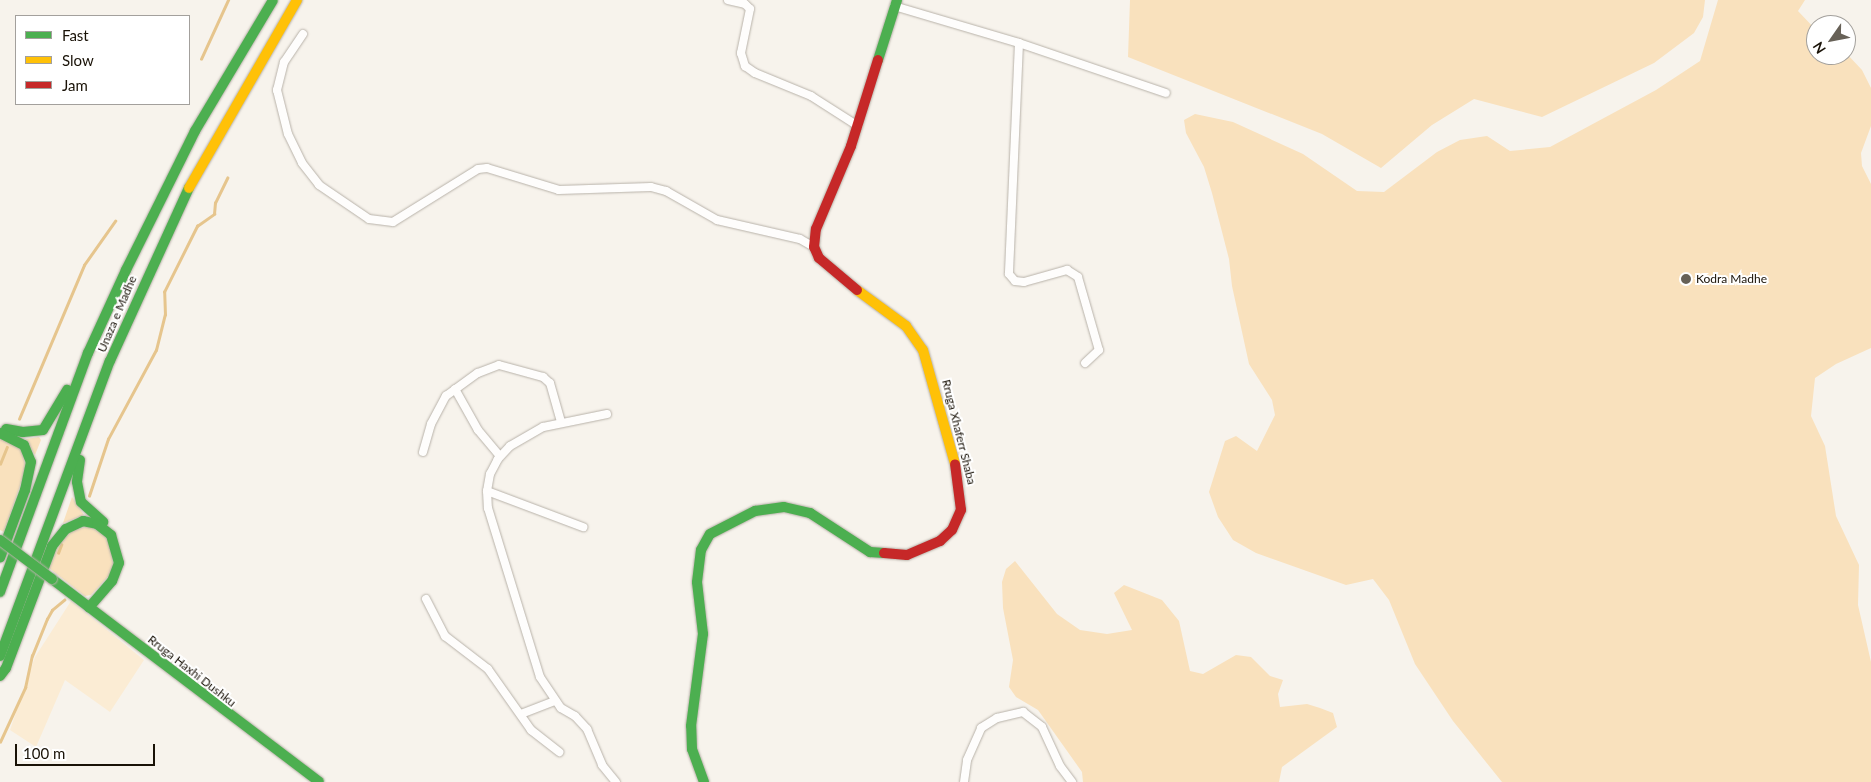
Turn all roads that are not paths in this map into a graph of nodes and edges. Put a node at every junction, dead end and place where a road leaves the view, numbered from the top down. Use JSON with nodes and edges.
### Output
{"nodes":[{"id":1,"x":273,"y":0,"type":"edge"},
{"id":2,"x":297,"y":0,"type":"edge"},
{"id":3,"x":728,"y":0,"type":"edge"},
{"id":4,"x":895,"y":3,"type":"edge"},
{"id":5,"x":303,"y":34,"type":"dead end"},
{"id":6,"x":1019,"y":43,"type":"junction"},
{"id":7,"x":1166,"y":93,"type":"dead end"},
{"id":8,"x":858,"y":126,"type":"junction"},
{"id":9,"x":814,"y":248,"type":"junction"},
{"id":10,"x":88,"y":353,"type":"junction"},
{"id":11,"x":110,"y":361,"type":"junction"},
{"id":12,"x":1085,"y":363,"type":"dead end"},
{"id":13,"x":455,"y":389,"type":"junction"},
{"id":14,"x":607,"y":414,"type":"dead end"},
{"id":15,"x":561,"y":422,"type":"junction"},
{"id":16,"x":0,"y":429,"type":"edge"},
{"id":17,"x":0,"y":433,"type":"edge"},
{"id":18,"x":423,"y":452,"type":"dead end"},
{"id":19,"x":500,"y":456,"type":"junction"},
{"id":20,"x":487,"y":492,"type":"junction"},
{"id":21,"x":583,"y":527,"type":"dead end"},
{"id":22,"x":0,"y":540,"type":"edge"},
{"id":23,"x":0,"y":558,"type":"edge"},
{"id":24,"x":0,"y":592,"type":"edge"},
{"id":25,"x":426,"y":599,"type":"dead end"},
{"id":26,"x":88,"y":607,"type":"junction"},
{"id":27,"x":99,"y":615,"type":"junction"},
{"id":28,"x":0,"y":656,"type":"edge"},
{"id":29,"x":0,"y":676,"type":"edge"},
{"id":30,"x":555,"y":701,"type":"junction"},
{"id":31,"x":521,"y":714,"type":"junction"},
{"id":32,"x":559,"y":752,"type":"dead end"},
{"id":33,"x":319,"y":782,"type":"edge"},
{"id":34,"x":616,"y":782,"type":"edge"},
{"id":35,"x":704,"y":782,"type":"edge"},
{"id":36,"x":964,"y":782,"type":"edge"},
{"id":37,"x":1072,"y":782,"type":"edge"}],
"edges":[{"from":1,"to":10,"type":"main road","name":"Unaza e Madhe"},
{"from":2,"to":11,"type":"main road","name":"Unaza e Madhe"},
{"from":3,"to":8,"type":"street"},
{"from":4,"to":6,"type":"street"},
{"from":4,"to":8,"type":"main road"},
{"from":5,"to":9,"type":"street"},
{"from":6,"to":7,"type":"street"},
{"from":6,"to":12,"type":"street"},
{"from":8,"to":9,"type":"main road"},
{"from":9,"to":35,"type":"main road","name":"Rruga Xhaferr Shaba"},
{"from":10,"to":16,"type":"main road"},
{"from":10,"to":24,"type":"main road","name":"Unaza e Madhe"},
{"from":11,"to":27,"type":"main road"},
{"from":11,"to":28,"type":"main road","name":"Unaza e Madhe"},
{"from":13,"to":15,"type":"street"},
{"from":13,"to":18,"type":"street"},
{"from":13,"to":19,"type":"street"},
{"from":14,"to":15,"type":"street"},
{"from":15,"to":19,"type":"street"},
{"from":17,"to":23,"type":"main road"},
{"from":19,"to":20,"type":"street"},
{"from":20,"to":21,"type":"street"},
{"from":20,"to":30,"type":"street"},
{"from":22,"to":26,"type":"main road","name":"Rruga Haxhi Dushku","bridge":true},
{"from":25,"to":31,"type":"street"},
{"from":26,"to":27,"type":"main road","name":"Rruga Haxhi Dushku"},
{"from":26,"to":29,"type":"main road"},
{"from":27,"to":33,"type":"main road","name":"Rruga Haxhi Dushku"},
{"from":30,"to":31,"type":"street"},
{"from":30,"to":34,"type":"street"},
{"from":31,"to":32,"type":"street"},
{"from":36,"to":37,"type":"street"}]}
